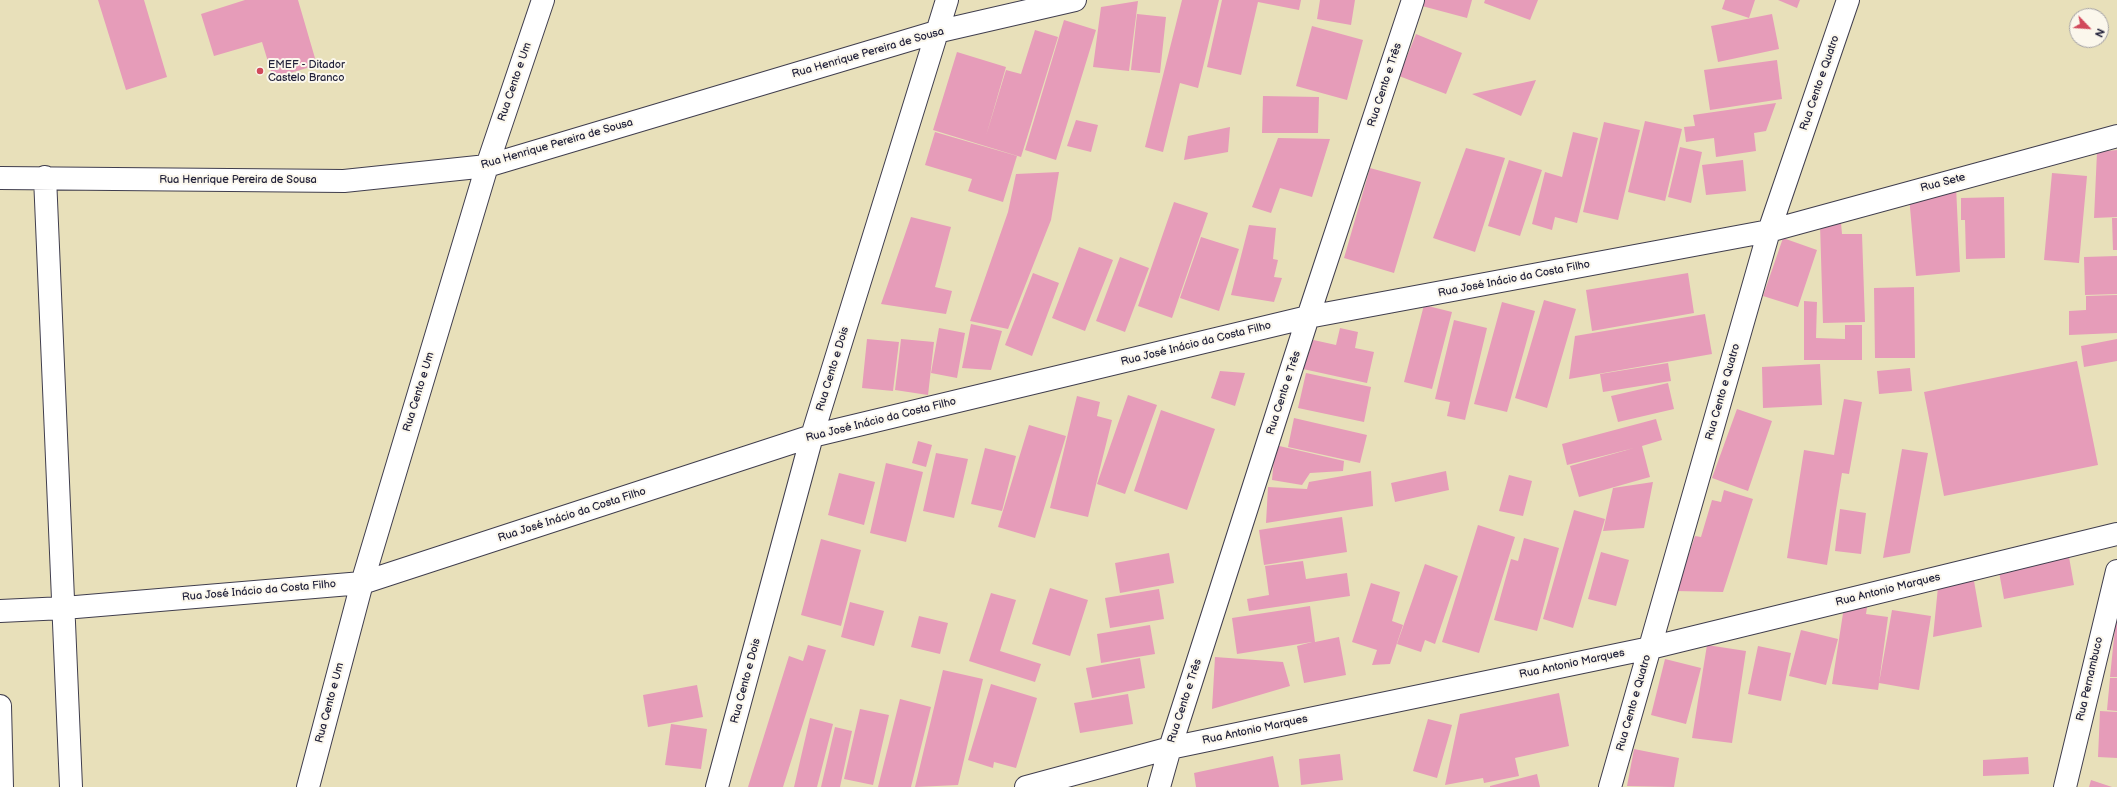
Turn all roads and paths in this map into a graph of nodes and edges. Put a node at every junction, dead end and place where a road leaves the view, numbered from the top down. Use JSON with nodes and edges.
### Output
{"nodes":[{"id":1,"x":543,"y":0,"type":"edge"},
{"id":2,"x":947,"y":0,"type":"edge"},
{"id":3,"x":1075,"y":0,"type":"edge"},
{"id":4,"x":1413,"y":0,"type":"edge"},
{"id":5,"x":1848,"y":0,"type":"edge"},
{"id":6,"x":936,"y":32,"type":"junction"},
{"id":7,"x":2117,"y":136,"type":"edge"},
{"id":8,"x":487,"y":166,"type":"junction"},
{"id":9,"x":45,"y":177,"type":"junction"},
{"id":10,"x":0,"y":178,"type":"edge"},
{"id":11,"x":1769,"y":231,"type":"junction"},
{"id":12,"x":1308,"y":317,"type":"junction"},
{"id":13,"x":812,"y":436,"type":"junction"},
{"id":14,"x":2117,"y":534,"type":"edge"},
{"id":15,"x":2117,"y":571,"type":"edge"},
{"id":16,"x":362,"y":583,"type":"junction"},
{"id":17,"x":2113,"y":597,"type":"edge"},
{"id":18,"x":64,"y":608,"type":"junction"},
{"id":19,"x":0,"y":611,"type":"edge"},
{"id":20,"x":1650,"y":648,"type":"junction"},
{"id":21,"x":0,"y":706,"type":"edge"},
{"id":22,"x":1170,"y":748,"type":"junction"},
{"id":23,"x":2,"y":787,"type":"edge"},
{"id":24,"x":71,"y":787,"type":"edge"},
{"id":25,"x":308,"y":787,"type":"edge"},
{"id":26,"x":717,"y":787,"type":"edge"},
{"id":27,"x":1026,"y":787,"type":"edge"},
{"id":28,"x":1159,"y":787,"type":"edge"},
{"id":29,"x":1610,"y":787,"type":"edge"},
{"id":30,"x":2065,"y":787,"type":"edge"}],
"edges":[{"from":1,"to":8,"type":"street","name":"Rua Cento e Um"},
{"from":2,"to":6,"type":"street","name":"Rua Cento e Dois"},
{"from":3,"to":6,"type":"street","name":"Rua Henrique Pereira de Sousa"},
{"from":4,"to":12,"type":"street","name":"Rua Cento e Três"},
{"from":5,"to":11,"type":"street","name":"Rua Cento e Quatro"},
{"from":6,"to":8,"type":"street","name":"Rua Henrique Pereira de Sousa"},
{"from":6,"to":13,"type":"street","name":"Rua Cento e Dois"},
{"from":7,"to":11,"type":"street","name":"Rua Sete"},
{"from":8,"to":9,"type":"street","name":"Rua Henrique Pereira de Sousa"},
{"from":8,"to":16,"type":"street","name":"Rua Cento e Um"},
{"from":9,"to":10,"type":"street","name":"Rua Henrique Pereira de Sousa"},
{"from":9,"to":18,"type":"street"},
{"from":11,"to":12,"type":"street","name":"Rua José Inácio da Costa Filho"},
{"from":11,"to":20,"type":"street","name":"Rua Cento e Quatro"},
{"from":12,"to":13,"type":"street","name":"Rua José Inácio da Costa Filho"},
{"from":12,"to":22,"type":"street","name":"Rua Cento e Três"},
{"from":13,"to":16,"type":"street","name":"Rua José Inácio da Costa Filho"},
{"from":13,"to":26,"type":"street","name":"Rua Cento e Dois"},
{"from":14,"to":20,"type":"street","name":"Rua Antonio Marques"},
{"from":15,"to":17,"type":"street","name":"Rua Pernambuco"},
{"from":16,"to":18,"type":"street","name":"Rua José Inácio da Costa Filho"},
{"from":16,"to":25,"type":"street","name":"Rua Cento e Um"},
{"from":17,"to":30,"type":"street","name":"Rua Pernambuco"},
{"from":18,"to":19,"type":"street","name":"Rua José Inácio da Costa Filho"},
{"from":18,"to":24,"type":"street"},
{"from":20,"to":22,"type":"street","name":"Rua Antonio Marques"},
{"from":20,"to":29,"type":"street","name":"Rua Cento e Quatro"},
{"from":21,"to":23,"type":"street"},
{"from":22,"to":27,"type":"street","name":"Rua Antonio Marques"},
{"from":22,"to":28,"type":"street","name":"Rua Cento e Três"}]}
